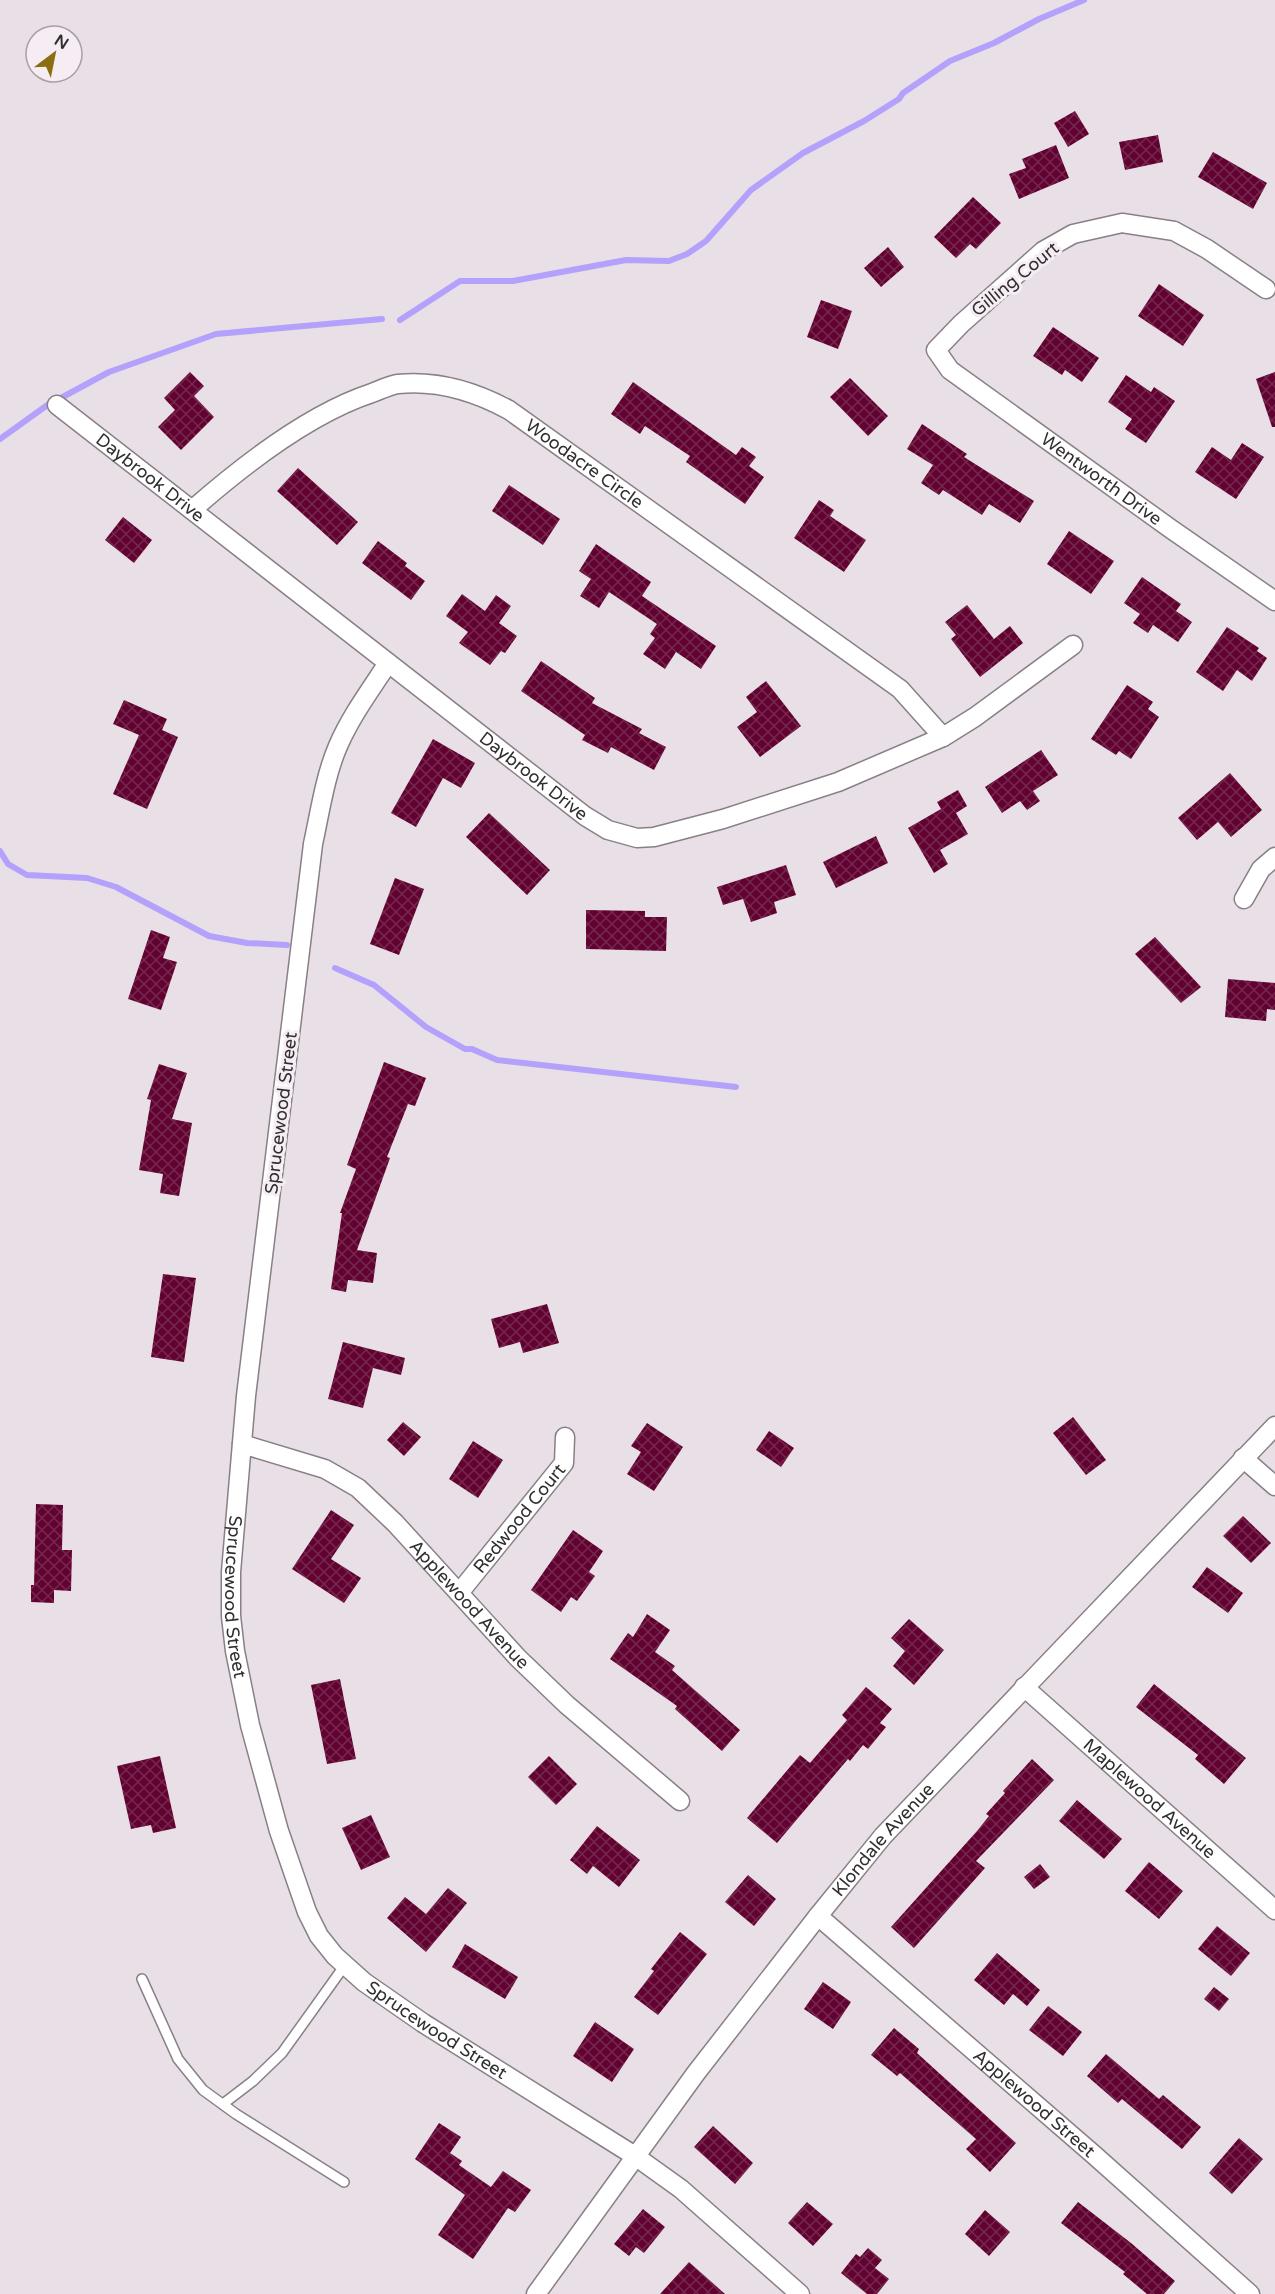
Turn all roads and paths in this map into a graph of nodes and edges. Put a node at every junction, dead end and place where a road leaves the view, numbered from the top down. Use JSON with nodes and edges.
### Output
{"nodes":[{"id":1,"x":1266,"y":289,"type":"dead end"},
{"id":2,"x":936,"y":350,"type":"joint"},
{"id":3,"x":57,"y":405,"type":"dead end"},
{"id":4,"x":192,"y":510,"type":"junction"},
{"id":5,"x":1275,"y":601,"type":"edge"},
{"id":6,"x":1073,"y":645,"type":"dead end"},
{"id":7,"x":388,"y":663,"type":"junction"},
{"id":8,"x":943,"y":736,"type":"junction"},
{"id":9,"x":1275,"y":857,"type":"edge"},
{"id":10,"x":1244,"y":899,"type":"dead end"},
{"id":11,"x":1275,"y":1426,"type":"edge"},
{"id":12,"x":565,"y":1437,"type":"dead end"},
{"id":13,"x":242,"y":1444,"type":"junction"},
{"id":14,"x":1243,"y":1458,"type":"junction"},
{"id":15,"x":1275,"y":1486,"type":"edge"},
{"id":16,"x":459,"y":1593,"type":"junction"},
{"id":17,"x":1024,"y":1687,"type":"junction"},
{"id":18,"x":680,"y":1801,"type":"dead end"},
{"id":19,"x":1275,"y":1910,"type":"edge"},
{"id":20,"x":818,"y":1916,"type":"junction"},
{"id":21,"x":345,"y":1965,"type":"junction"},
{"id":22,"x":142,"y":1980,"type":"dead end"},
{"id":23,"x":223,"y":2104,"type":"junction"},
{"id":24,"x":635,"y":2156,"type":"junction"},
{"id":25,"x":344,"y":2182,"type":"dead end"},
{"id":26,"x":536,"y":2294,"type":"edge"},
{"id":27,"x":800,"y":2294,"type":"edge"},
{"id":28,"x":1250,"y":2294,"type":"edge"}],
"edges":[{"from":1,"to":2,"type":"street","name":"Gilling Court"},
{"from":2,"to":5,"type":"street","name":"Wentworth Drive"},
{"from":3,"to":4,"type":"street","name":"Daybrook Drive"},
{"from":4,"to":7,"type":"street","name":"Daybrook Drive"},
{"from":4,"to":8,"type":"street","name":"Woodacre Circle"},
{"from":6,"to":8,"type":"street","name":"Daybrook Drive"},
{"from":7,"to":8,"type":"street","name":"Daybrook Drive"},
{"from":7,"to":13,"type":"street","name":"Sprucewood Street"},
{"from":9,"to":10,"type":"street"},
{"from":11,"to":14,"type":"street","name":"Klondale Avenue"},
{"from":12,"to":16,"type":"street","name":"Redwood Court"},
{"from":13,"to":16,"type":"street","name":"Applewood Avenue"},
{"from":13,"to":21,"type":"street","name":"Sprucewood Street"},
{"from":14,"to":15,"type":"street"},
{"from":14,"to":17,"type":"street","name":"Klondale Avenue"},
{"from":16,"to":18,"type":"street","name":"Applewood Avenue"},
{"from":17,"to":19,"type":"street","name":"Maplewood Avenue"},
{"from":17,"to":20,"type":"street","name":"Klondale Avenue"},
{"from":20,"to":24,"type":"street","name":"Klondale Avenue"},
{"from":20,"to":28,"type":"street","name":"Applewood Street"},
{"from":21,"to":23,"type":"lane"},
{"from":21,"to":24,"type":"street","name":"Sprucewood Street"},
{"from":22,"to":23,"type":"lane"},
{"from":23,"to":25,"type":"lane"},
{"from":24,"to":26,"type":"street","name":"Klondale Avenue"},
{"from":24,"to":27,"type":"street","name":"Sprucewood Street"}]}
